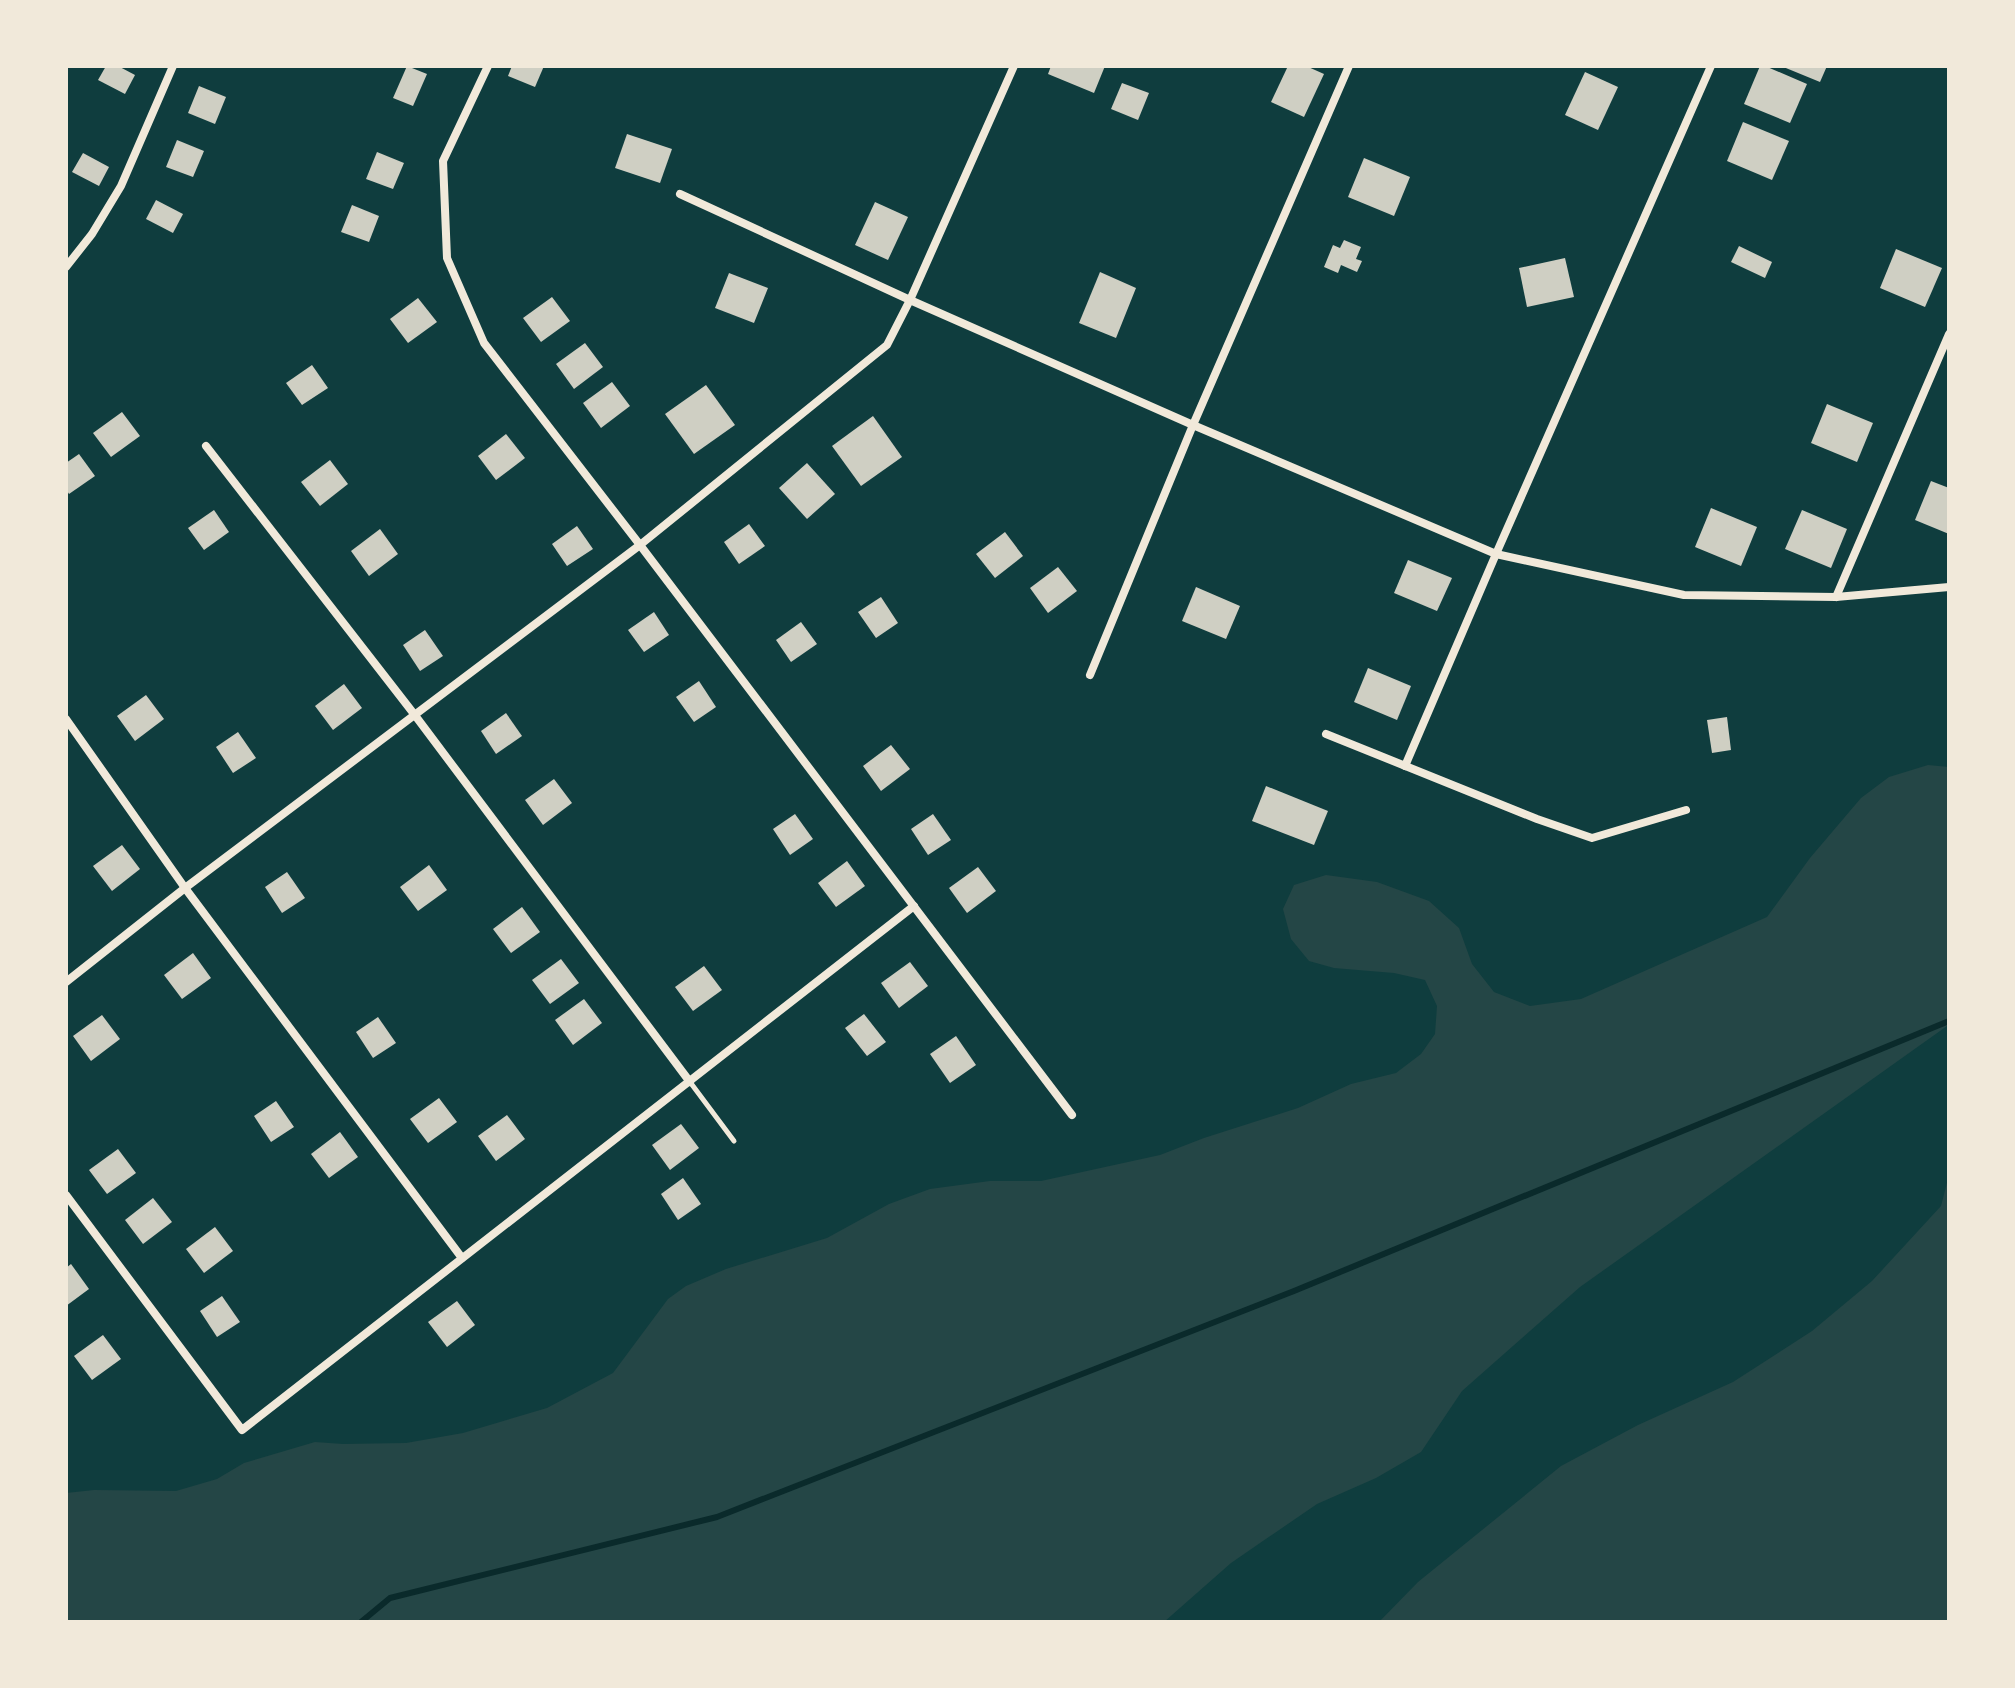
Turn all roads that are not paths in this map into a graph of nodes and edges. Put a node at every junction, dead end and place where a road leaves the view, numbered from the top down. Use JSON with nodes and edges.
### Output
{"nodes":[{"id":1,"x":173,"y":66,"type":"edge"},
{"id":2,"x":488,"y":66,"type":"edge"},
{"id":3,"x":1014,"y":66,"type":"edge"},
{"id":4,"x":1349,"y":66,"type":"edge"},
{"id":5,"x":1711,"y":66,"type":"edge"},
{"id":6,"x":680,"y":194,"type":"dead end"},
{"id":7,"x":66,"y":267,"type":"edge"},
{"id":8,"x":910,"y":300,"type":"junction"},
{"id":9,"x":1949,"y":334,"type":"edge"},
{"id":10,"x":1193,"y":425,"type":"junction"},
{"id":11,"x":206,"y":446,"type":"dead end"},
{"id":12,"x":640,"y":545,"type":"junction"},
{"id":13,"x":1496,"y":554,"type":"junction"},
{"id":14,"x":1949,"y":587,"type":"edge"},
{"id":15,"x":1836,"y":597,"type":"junction"},
{"id":16,"x":1090,"y":675,"type":"dead end"},
{"id":17,"x":414,"y":714,"type":"junction"},
{"id":18,"x":66,"y":719,"type":"edge"},
{"id":19,"x":1326,"y":734,"type":"dead end"},
{"id":20,"x":1405,"y":766,"type":"junction"},
{"id":21,"x":1686,"y":810,"type":"dead end"},
{"id":22,"x":185,"y":888,"type":"junction"},
{"id":23,"x":914,"y":906,"type":"junction"},
{"id":24,"x":66,"y":982,"type":"edge"},
{"id":25,"x":690,"y":1082,"type":"junction"},
{"id":26,"x":1072,"y":1115,"type":"dead end"},
{"id":27,"x":734,"y":1141,"type":"dead end"},
{"id":28,"x":66,"y":1195,"type":"edge"},
{"id":29,"x":462,"y":1258,"type":"junction"}],
"edges":[{"from":1,"to":7,"type":"street"},
{"from":2,"to":12,"type":"street"},
{"from":3,"to":8,"type":"street"},
{"from":4,"to":10,"type":"street"},
{"from":5,"to":13,"type":"street"},
{"from":6,"to":8,"type":"street"},
{"from":8,"to":10,"type":"street"},
{"from":8,"to":12,"type":"street"},
{"from":9,"to":15,"type":"street"},
{"from":10,"to":13,"type":"street"},
{"from":10,"to":16,"type":"street"},
{"from":11,"to":17,"type":"street"},
{"from":12,"to":17,"type":"street"},
{"from":12,"to":23,"type":"street"},
{"from":13,"to":15,"type":"street"},
{"from":13,"to":20,"type":"street"},
{"from":14,"to":15,"type":"street"},
{"from":17,"to":22,"type":"street"},
{"from":17,"to":25,"type":"street"},
{"from":18,"to":22,"type":"street"},
{"from":19,"to":20,"type":"street"},
{"from":20,"to":21,"type":"street"},
{"from":22,"to":24,"type":"street"},
{"from":22,"to":29,"type":"street"},
{"from":23,"to":25,"type":"street"},
{"from":23,"to":26,"type":"street"},
{"from":25,"to":27,"type":"lane"},
{"from":25,"to":29,"type":"street"},
{"from":28,"to":29,"type":"street"}]}
